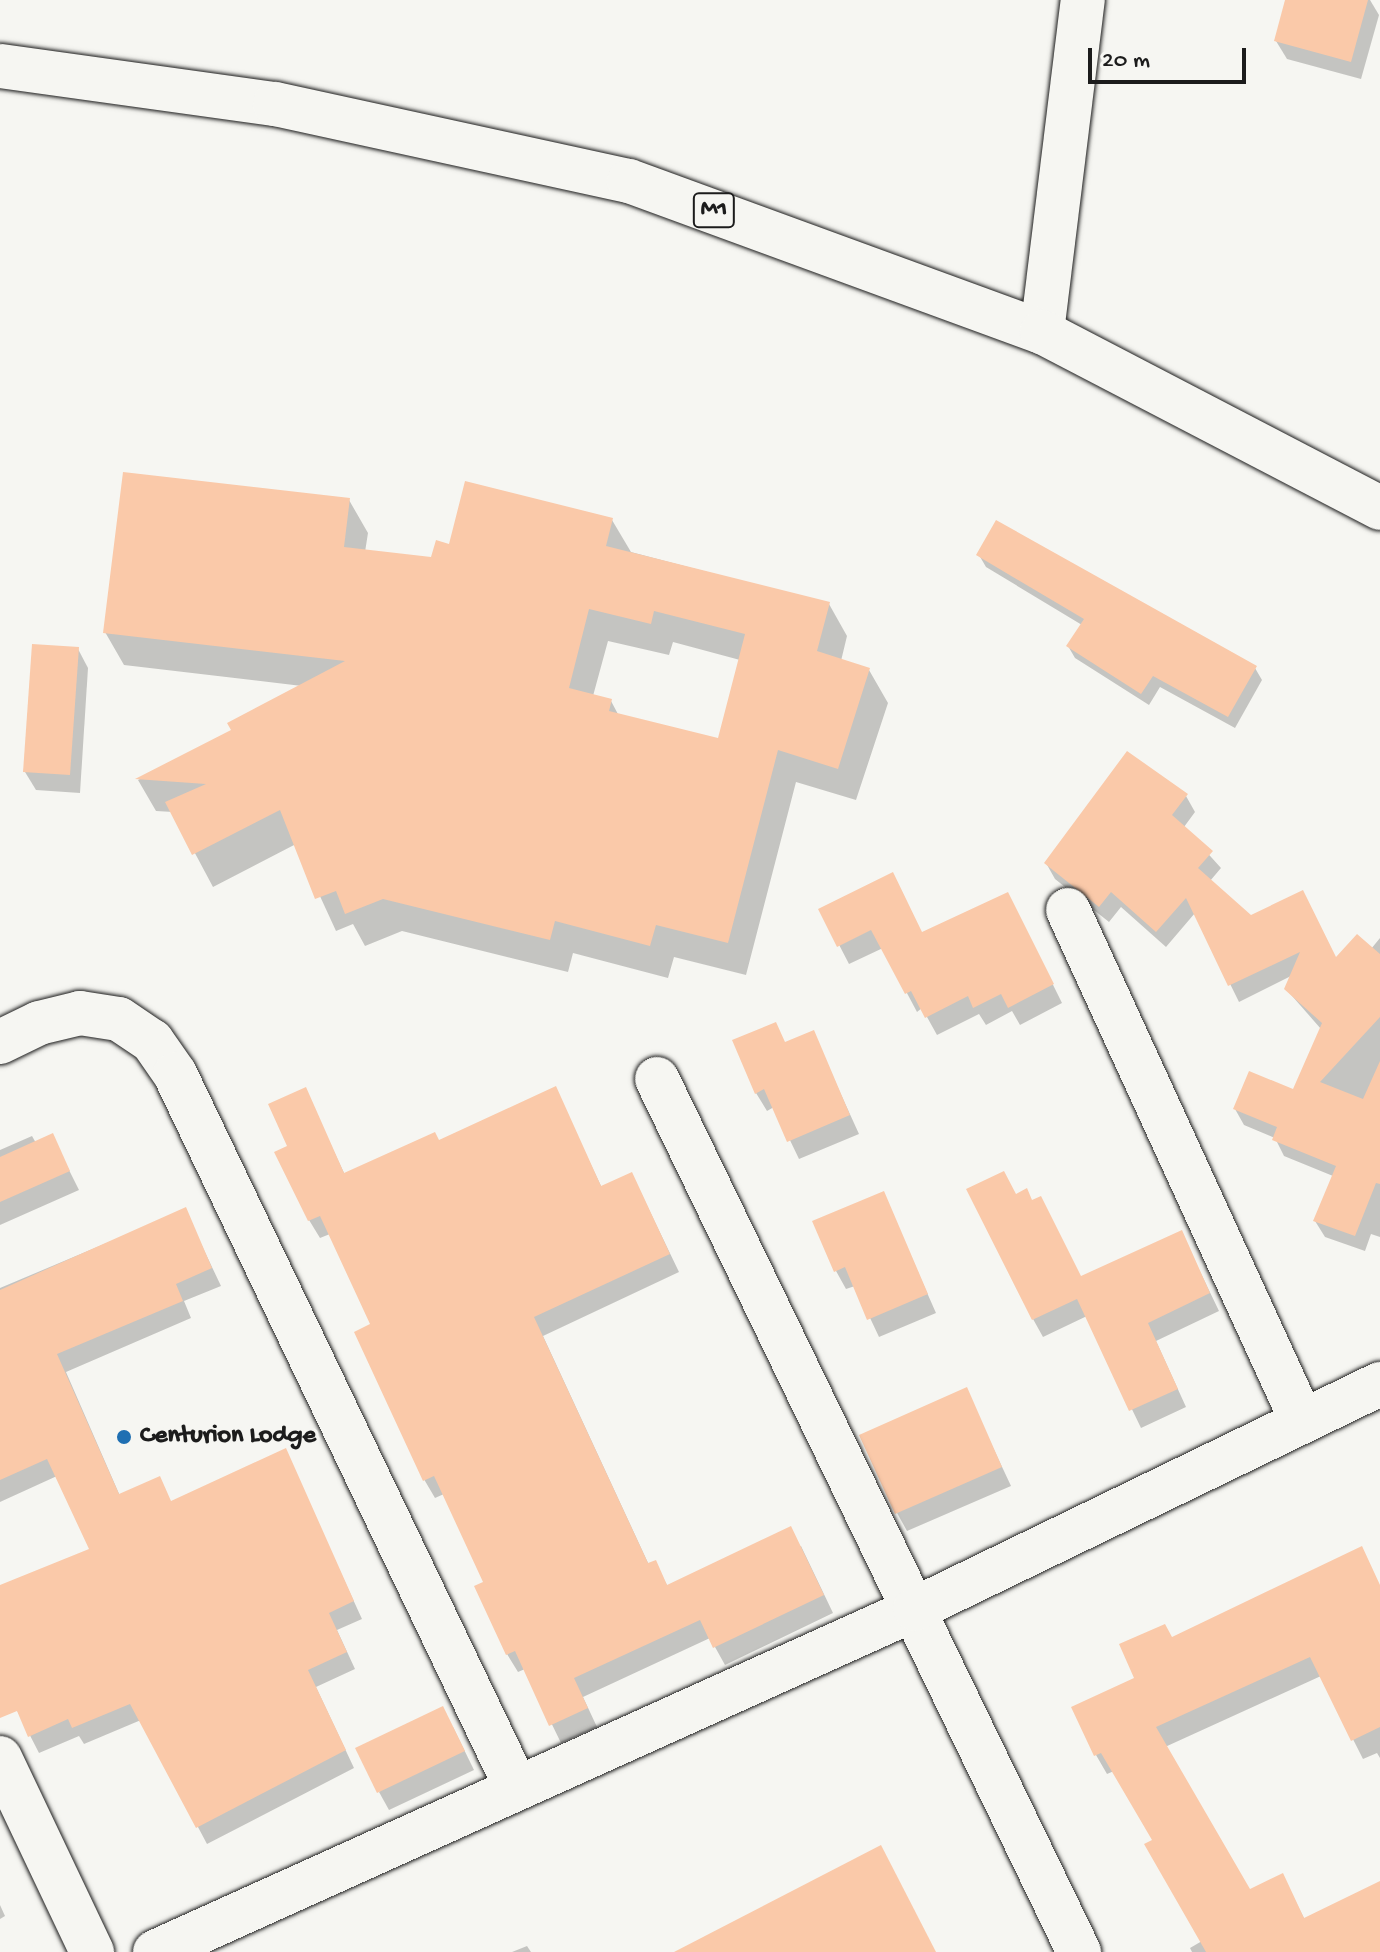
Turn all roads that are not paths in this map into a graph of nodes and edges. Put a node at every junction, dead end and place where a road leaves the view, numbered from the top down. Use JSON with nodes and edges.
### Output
{"nodes":[{"id":1,"x":1083,"y":0,"type":"edge"},
{"id":2,"x":0,"y":66,"type":"edge"},
{"id":3,"x":1042,"y":332,"type":"junction"},
{"id":4,"x":1380,"y":508,"type":"edge"},
{"id":5,"x":1068,"y":910,"type":"dead end"},
{"id":6,"x":0,"y":1042,"type":"edge"},
{"id":7,"x":657,"y":1079,"type":"dead end"},
{"id":8,"x":1380,"y":1384,"type":"edge"},
{"id":9,"x":1302,"y":1421,"type":"junction"},
{"id":10,"x":915,"y":1609,"type":"junction"},
{"id":11,"x":0,"y":1758,"type":"edge"},
{"id":12,"x":516,"y":1787,"type":"junction"},
{"id":13,"x":92,"y":1952,"type":"edge"},
{"id":14,"x":155,"y":1952,"type":"edge"},
{"id":15,"x":1079,"y":1952,"type":"edge"}],
"edges":[{"from":1,"to":3,"type":"main road"},
{"from":2,"to":3,"type":"main road","number":"M1"},
{"from":3,"to":4,"type":"main road","number":"M1"},
{"from":5,"to":9,"type":"main road"},
{"from":6,"to":12,"type":"main road"},
{"from":7,"to":10,"type":"main road"},
{"from":8,"to":9,"type":"main road"},
{"from":9,"to":10,"type":"main road"},
{"from":10,"to":12,"type":"main road"},
{"from":10,"to":15,"type":"main road"},
{"from":11,"to":13,"type":"main road"},
{"from":12,"to":14,"type":"main road"}]}
